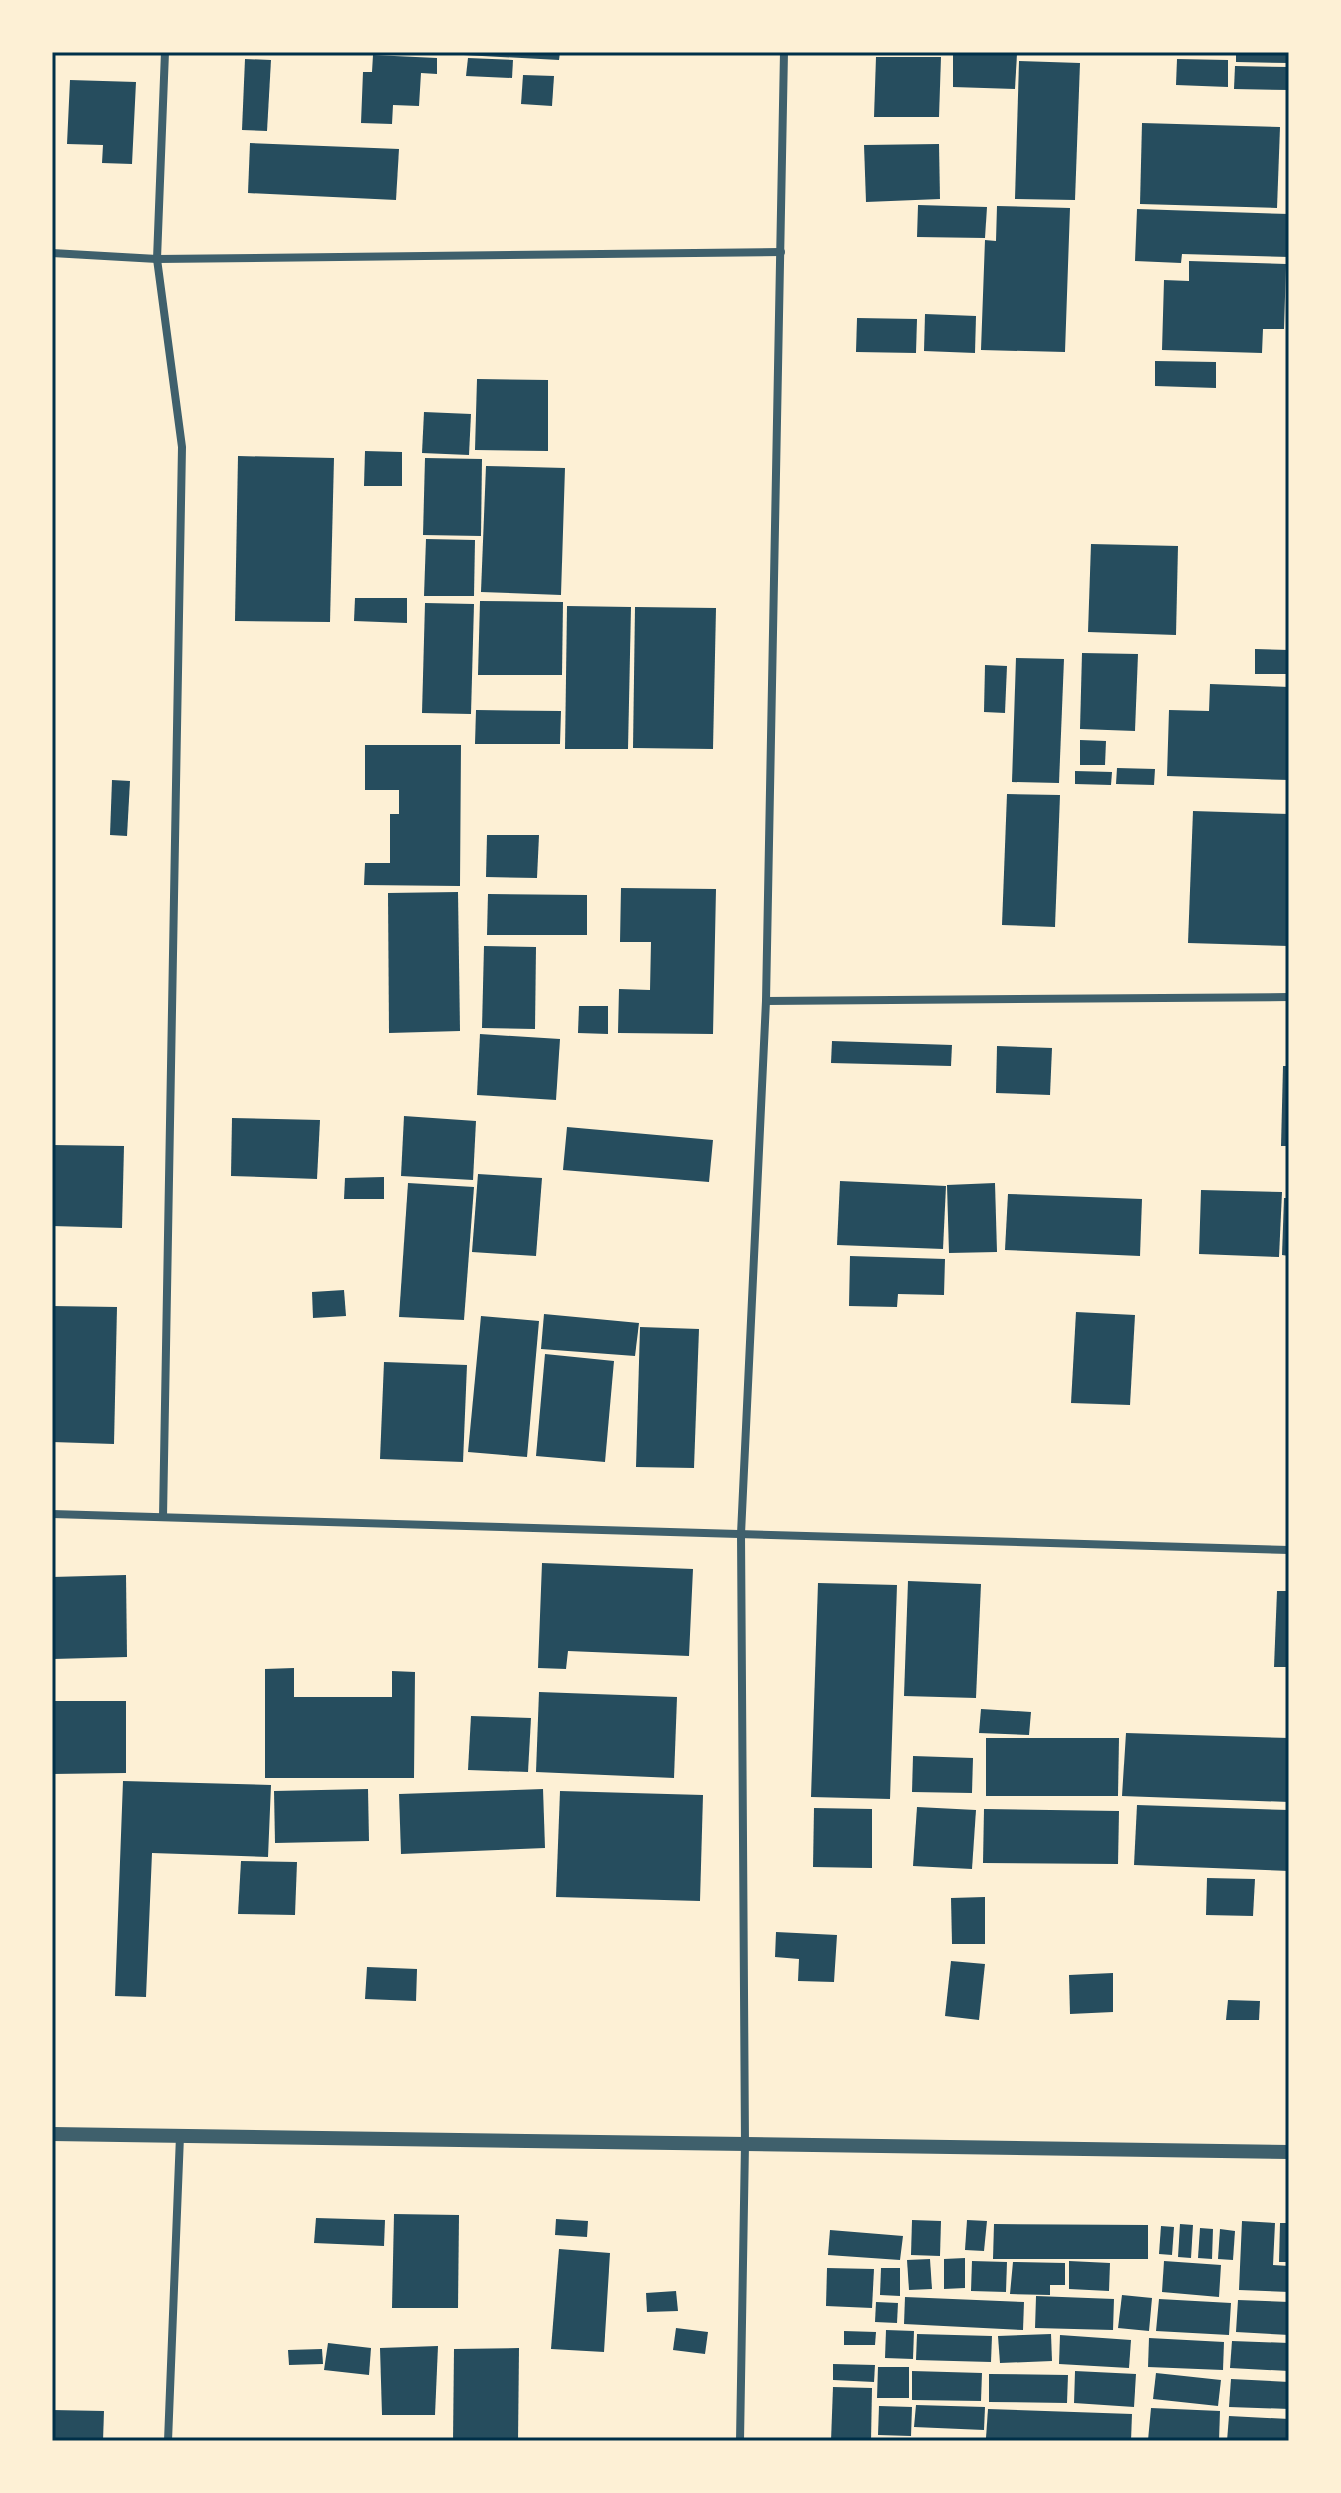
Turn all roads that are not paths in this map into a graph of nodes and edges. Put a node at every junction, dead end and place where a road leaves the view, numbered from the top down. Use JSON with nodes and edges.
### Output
{"nodes":[{"id":1,"x":165,"y":52,"type":"edge"},
{"id":2,"x":784,"y":52,"type":"edge"},
{"id":3,"x":781,"y":252,"type":"junction"},
{"id":4,"x":52,"y":253,"type":"edge"},
{"id":5,"x":157,"y":259,"type":"junction"},
{"id":6,"x":1289,"y":997,"type":"edge"},
{"id":7,"x":766,"y":1001,"type":"junction"},
{"id":8,"x":52,"y":1514,"type":"edge"},
{"id":9,"x":163,"y":1517,"type":"junction"},
{"id":10,"x":741,"y":1534,"type":"junction"},
{"id":11,"x":1289,"y":1550,"type":"edge"},
{"id":12,"x":52,"y":2134,"type":"edge"},
{"id":13,"x":180,"y":2136,"type":"junction"},
{"id":14,"x":745,"y":2144,"type":"junction"},
{"id":15,"x":1289,"y":2152,"type":"edge"},
{"id":16,"x":168,"y":2441,"type":"edge"},
{"id":17,"x":740,"y":2441,"type":"edge"}],
"edges":[{"from":1,"to":5,"type":"street"},
{"from":2,"to":3,"type":"street"},
{"from":3,"to":5,"type":"street"},
{"from":3,"to":7,"type":"street"},
{"from":4,"to":5,"type":"street"},
{"from":5,"to":9,"type":"street"},
{"from":6,"to":7,"type":"street"},
{"from":7,"to":10,"type":"street"},
{"from":8,"to":9,"type":"street"},
{"from":9,"to":10,"type":"street"},
{"from":10,"to":11,"type":"street"},
{"from":10,"to":14,"type":"street"},
{"from":12,"to":13,"type":"street"},
{"from":13,"to":14,"type":"street"},
{"from":13,"to":16,"type":"street"},
{"from":14,"to":15,"type":"street"},
{"from":14,"to":17,"type":"street"}]}
